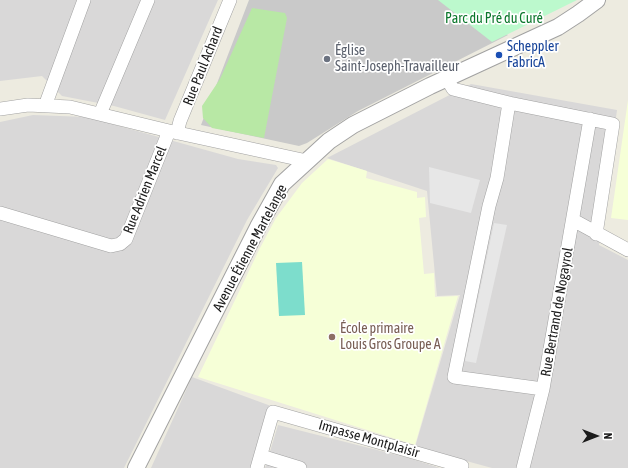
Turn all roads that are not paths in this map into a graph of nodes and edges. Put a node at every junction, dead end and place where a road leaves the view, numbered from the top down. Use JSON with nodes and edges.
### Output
{"nodes":[{"id":1,"x":84,"y":0,"type":"edge"},
{"id":2,"x":148,"y":0,"type":"edge"},
{"id":3,"x":230,"y":0,"type":"edge"},
{"id":4,"x":597,"y":0,"type":"edge"},
{"id":5,"x":447,"y":79,"type":"junction"},
{"id":6,"x":508,"y":103,"type":"junction"},
{"id":7,"x":45,"y":106,"type":"junction"},
{"id":8,"x":0,"y":109,"type":"edge"},
{"id":9,"x":100,"y":114,"type":"junction"},
{"id":10,"x":590,"y":119,"type":"junction"},
{"id":11,"x":173,"y":132,"type":"junction"},
{"id":12,"x":307,"y":160,"type":"junction"},
{"id":13,"x":0,"y":214,"type":"edge"},
{"id":14,"x":573,"y":220,"type":"junction"},
{"id":15,"x":596,"y":234,"type":"junction"},
{"id":16,"x":628,"y":250,"type":"edge"},
{"id":17,"x":544,"y":389,"type":"junction"},
{"id":18,"x":259,"y":462,"type":"edge"},
{"id":19,"x":136,"y":468,"type":"edge"},
{"id":20,"x":300,"y":468,"type":"edge"},
{"id":21,"x":461,"y":468,"type":"edge"},
{"id":22,"x":523,"y":468,"type":"edge"}],
"edges":[{"from":1,"to":7,"type":"street"},
{"from":2,"to":9,"type":"street"},
{"from":3,"to":11,"type":"street","name":"Rue Paul Achard"},
{"from":4,"to":5,"type":"street","name":"Avenue Étienne Martelange"},
{"from":5,"to":6,"type":"street"},
{"from":5,"to":12,"type":"street","name":"Avenue Étienne Martelange"},
{"from":6,"to":10,"type":"street"},
{"from":6,"to":17,"type":"street","name":"Rue Bertrand de Nogayrol"},
{"from":7,"to":8,"type":"street"},
{"from":7,"to":9,"type":"street"},
{"from":9,"to":11,"type":"street"},
{"from":10,"to":14,"type":"street","name":"Rue Bertrand de Nogayrol"},
{"from":10,"to":15,"type":"street"},
{"from":11,"to":12,"type":"street"},
{"from":11,"to":13,"type":"street","name":"Rue Adrien Marcel"},
{"from":12,"to":19,"type":"street","name":"Avenue Étienne Martelange"},
{"from":14,"to":15,"type":"street"},
{"from":14,"to":17,"type":"street","name":"Rue Bertrand de Nogayrol"},
{"from":15,"to":16,"type":"street"},
{"from":17,"to":22,"type":"street"},
{"from":18,"to":20,"type":"street"},
{"from":18,"to":21,"type":"street","name":"Impasse Montplaisir"}]}
